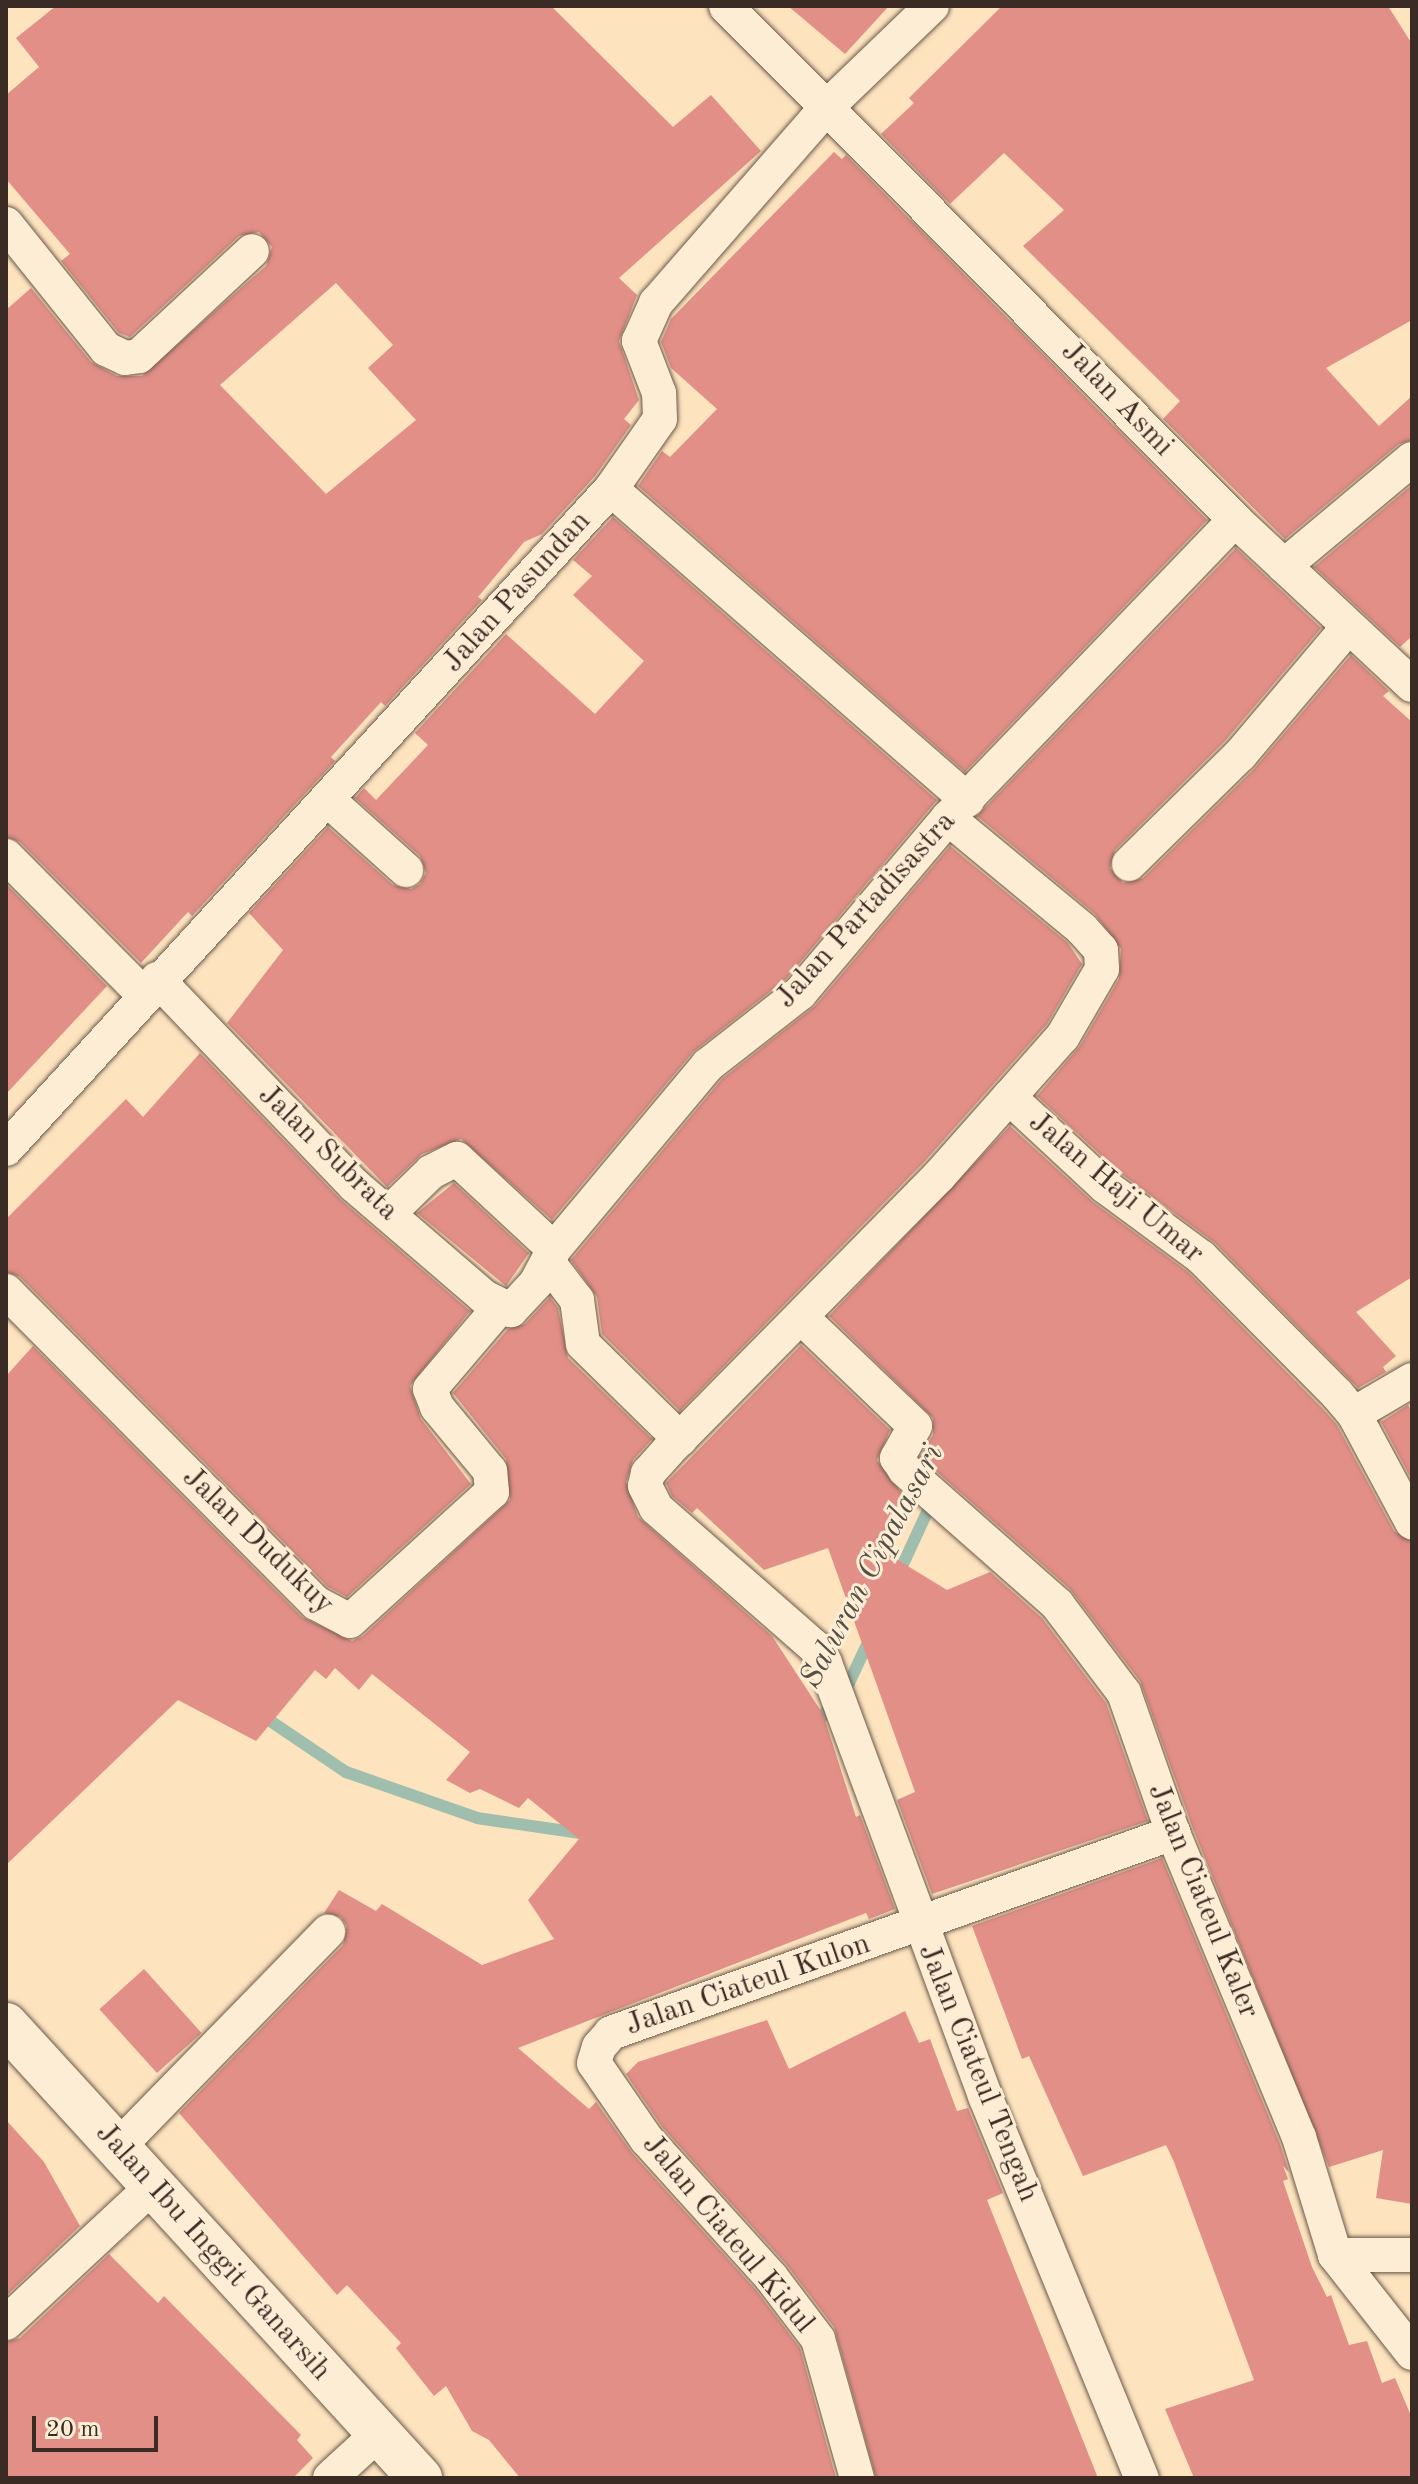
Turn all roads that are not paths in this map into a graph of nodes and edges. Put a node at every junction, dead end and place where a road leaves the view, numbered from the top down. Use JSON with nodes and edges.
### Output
{"nodes":[{"id":1,"x":726,"y":6,"type":"edge"},
{"id":2,"x":932,"y":6,"type":"edge"},
{"id":3,"x":829,"y":105,"type":"junction"},
{"id":4,"x":6,"y":224,"type":"edge"},
{"id":5,"x":252,"y":251,"type":"dead end"},
{"id":6,"x":1412,"y":459,"type":"edge"},
{"id":7,"x":611,"y":489,"type":"junction"},
{"id":8,"x":1235,"y":520,"type":"junction"},
{"id":9,"x":1284,"y":566,"type":"junction"},
{"id":10,"x":1348,"y":627,"type":"junction"},
{"id":11,"x":1412,"y":685,"type":"edge"},
{"id":12,"x":328,"y":800,"type":"junction"},
{"id":13,"x":957,"y":809,"type":"junction"},
{"id":14,"x":6,"y":856,"type":"edge"},
{"id":15,"x":1129,"y":864,"type":"dead end"},
{"id":16,"x":406,"y":870,"type":"dead end"},
{"id":17,"x":151,"y":988,"type":"junction"},
{"id":18,"x":1009,"y":1097,"type":"junction"},
{"id":19,"x":6,"y":1149,"type":"edge"},
{"id":20,"x":388,"y":1214,"type":"junction"},
{"id":21,"x":551,"y":1255,"type":"junction"},
{"id":22,"x":6,"y":1291,"type":"edge"},
{"id":23,"x":505,"y":1309,"type":"junction"},
{"id":24,"x":802,"y":1318,"type":"junction"},
{"id":25,"x":1412,"y":1380,"type":"edge"},
{"id":26,"x":1354,"y":1414,"type":"junction"},
{"id":27,"x":680,"y":1439,"type":"junction"},
{"id":28,"x":1412,"y":1522,"type":"edge"},
{"id":29,"x":1173,"y":1833,"type":"junction"},
{"id":30,"x":919,"y":1925,"type":"junction"},
{"id":31,"x":328,"y":1932,"type":"dead end"},
{"id":32,"x":6,"y":2025,"type":"edge"},
{"id":33,"x":599,"y":2047,"type":"joint"},
{"id":34,"x":118,"y":2147,"type":"junction"},
{"id":35,"x":153,"y":2186,"type":"junction"},
{"id":36,"x":1335,"y":2255,"type":"junction"},
{"id":37,"x":1412,"y":2255,"type":"edge"},
{"id":38,"x":6,"y":2323,"type":"edge"},
{"id":39,"x":1412,"y":2353,"type":"edge"},
{"id":40,"x":379,"y":2433,"type":"junction"},
{"id":41,"x":330,"y":2478,"type":"edge"},
{"id":42,"x":420,"y":2478,"type":"edge"},
{"id":43,"x":857,"y":2478,"type":"edge"},
{"id":44,"x":1142,"y":2478,"type":"edge"}],
"edges":[{"from":1,"to":3,"type":"street","name":"Jalan Asmi"},
{"from":2,"to":3,"type":"street","name":"Jalan Pasundan"},
{"from":3,"to":7,"type":"street","name":"Jalan Pasundan"},
{"from":3,"to":8,"type":"street","name":"Jalan Asmi"},
{"from":4,"to":5,"type":"street"},
{"from":6,"to":9,"type":"street"},
{"from":7,"to":12,"type":"street","name":"Jalan Pasundan"},
{"from":7,"to":13,"type":"street","name":"Jalan Haji Umar"},
{"from":8,"to":9,"type":"street","name":"Jalan Asmi"},
{"from":8,"to":13,"type":"street","name":"Jalan Partadisastra"},
{"from":9,"to":10,"type":"street","name":"Jalan Asmi"},
{"from":10,"to":11,"type":"street","name":"Jalan Asmi"},
{"from":10,"to":15,"type":"street"},
{"from":12,"to":16,"type":"street"},
{"from":12,"to":17,"type":"street","name":"Jalan Pasundan"},
{"from":13,"to":18,"type":"street","name":"Jalan Haji Umar"},
{"from":13,"to":21,"type":"street","name":"Jalan Partadisastra"},
{"from":14,"to":17,"type":"street","name":"Jalan Subrata"},
{"from":17,"to":19,"type":"street","name":"Jalan Pasundan"},
{"from":17,"to":20,"type":"street","name":"Jalan Subrata"},
{"from":18,"to":24,"type":"street"},
{"from":18,"to":26,"type":"street","name":"Jalan Haji Umar"},
{"from":20,"to":21,"type":"street"},
{"from":20,"to":23,"type":"street","name":"Jalan Subrata"},
{"from":21,"to":23,"type":"street","name":"Jalan Partadisastra"},
{"from":21,"to":27,"type":"street"},
{"from":22,"to":23,"type":"street","name":"Jalan Dudukuy"},
{"from":24,"to":27,"type":"street"},
{"from":24,"to":29,"type":"street","name":"Jalan Ciateul Kaler"},
{"from":25,"to":26,"type":"street"},
{"from":26,"to":28,"type":"street","name":"Jalan Haji Umar"},
{"from":27,"to":30,"type":"street","name":"Jalan Ciateul Tengah"},
{"from":29,"to":30,"type":"street","name":"Jalan Ciateul Kulon"},
{"from":29,"to":36,"type":"street","name":"Jalan Ciateul Kaler"},
{"from":30,"to":33,"type":"street","name":"Jalan Ciateul Kulon"},
{"from":30,"to":44,"type":"street","name":"Jalan Ciateul Tengah"},
{"from":31,"to":34,"type":"street"},
{"from":32,"to":34,"type":"main road","name":"Jalan Ibu Inggit Ganarsih"},
{"from":33,"to":43,"type":"street","name":"Jalan Ciateul Kidul"},
{"from":34,"to":35,"type":"main road","name":"Jalan Ibu Inggit Ganarsih"},
{"from":35,"to":38,"type":"street"},
{"from":35,"to":40,"type":"main road","name":"Jalan Ibu Inggit Ganarsih"},
{"from":36,"to":37,"type":"street"},
{"from":36,"to":39,"type":"street","name":"Jalan Ciateul Kaler"},
{"from":40,"to":41,"type":"street"},
{"from":40,"to":42,"type":"main road","name":"Jalan Ibu Inggit Ganarsih"}]}
